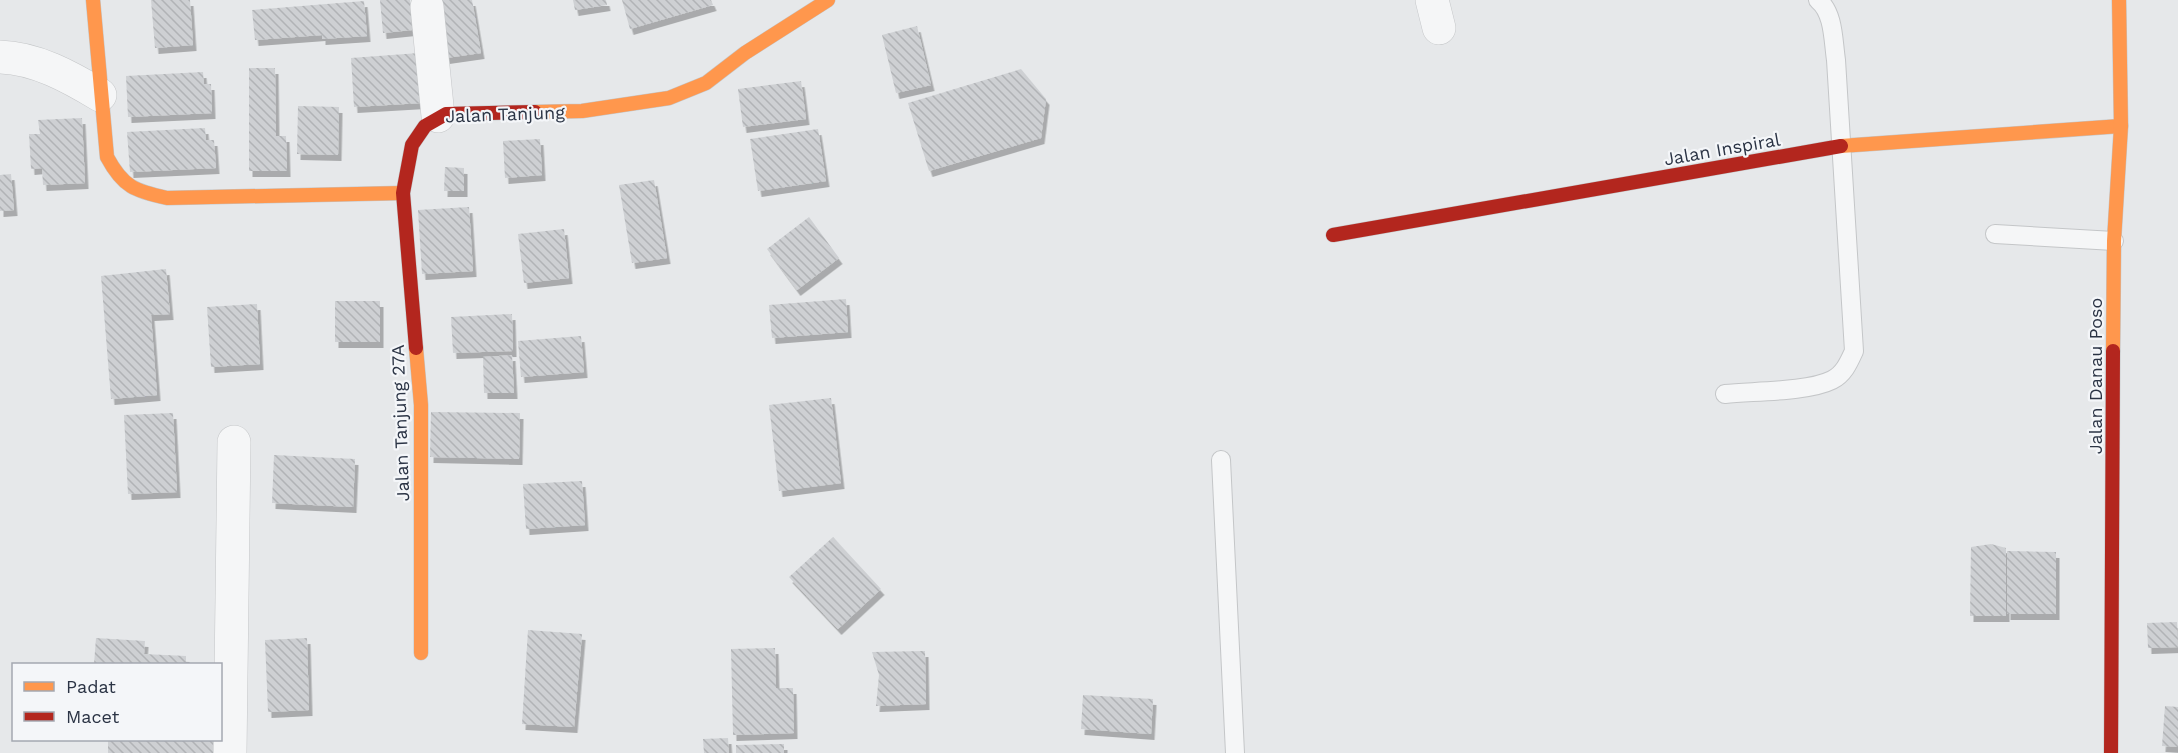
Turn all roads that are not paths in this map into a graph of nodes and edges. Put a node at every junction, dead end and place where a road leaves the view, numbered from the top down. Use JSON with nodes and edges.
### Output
{"nodes":[{"id":1,"x":93,"y":0,"type":"edge"},
{"id":2,"x":828,"y":0,"type":"edge"},
{"id":3,"x":1818,"y":0,"type":"edge"},
{"id":4,"x":2120,"y":0,"type":"edge"},
{"id":5,"x":427,"y":7,"type":"dead end"},
{"id":6,"x":0,"y":57,"type":"edge"},
{"id":7,"x":100,"y":95,"type":"junction"},
{"id":8,"x":438,"y":116,"type":"junction"},
{"id":9,"x":2121,"y":126,"type":"junction"},
{"id":10,"x":1841,"y":146,"type":"junction"},
{"id":11,"x":403,"y":193,"type":"junction"},
{"id":12,"x":1995,"y":234,"type":"dead end"},
{"id":13,"x":1333,"y":235,"type":"dead end"},
{"id":14,"x":2114,"y":241,"type":"junction"},
{"id":15,"x":1725,"y":394,"type":"dead end"},
{"id":16,"x":234,"y":442,"type":"dead end"},
{"id":17,"x":1221,"y":460,"type":"dead end"},
{"id":18,"x":421,"y":653,"type":"dead end"},
{"id":19,"x":230,"y":753,"type":"edge"},
{"id":20,"x":1235,"y":753,"type":"edge"},
{"id":21,"x":2111,"y":753,"type":"edge"}],
"edges":[{"from":1,"to":7,"type":"street"},
{"from":2,"to":8,"type":"street","name":"Jalan Tanjung"},
{"from":3,"to":10,"type":"lane"},
{"from":4,"to":9,"type":"street","name":"Jalan Danau Poso"},
{"from":5,"to":8,"type":"street"},
{"from":6,"to":7,"type":"street"},
{"from":7,"to":11,"type":"street"},
{"from":8,"to":11,"type":"street","name":"Jalan Tanjung"},
{"from":9,"to":10,"type":"street","name":"Jalan Inspiral"},
{"from":9,"to":14,"type":"street","name":"Jalan Danau Poso"},
{"from":10,"to":13,"type":"street","name":"Jalan Inspiral"},
{"from":10,"to":15,"type":"lane"},
{"from":11,"to":18,"type":"street","name":"Jalan Tanjung 27A"},
{"from":12,"to":14,"type":"lane"},
{"from":14,"to":21,"type":"street","name":"Jalan Danau Poso"},
{"from":16,"to":19,"type":"street"},
{"from":17,"to":20,"type":"lane"}]}
